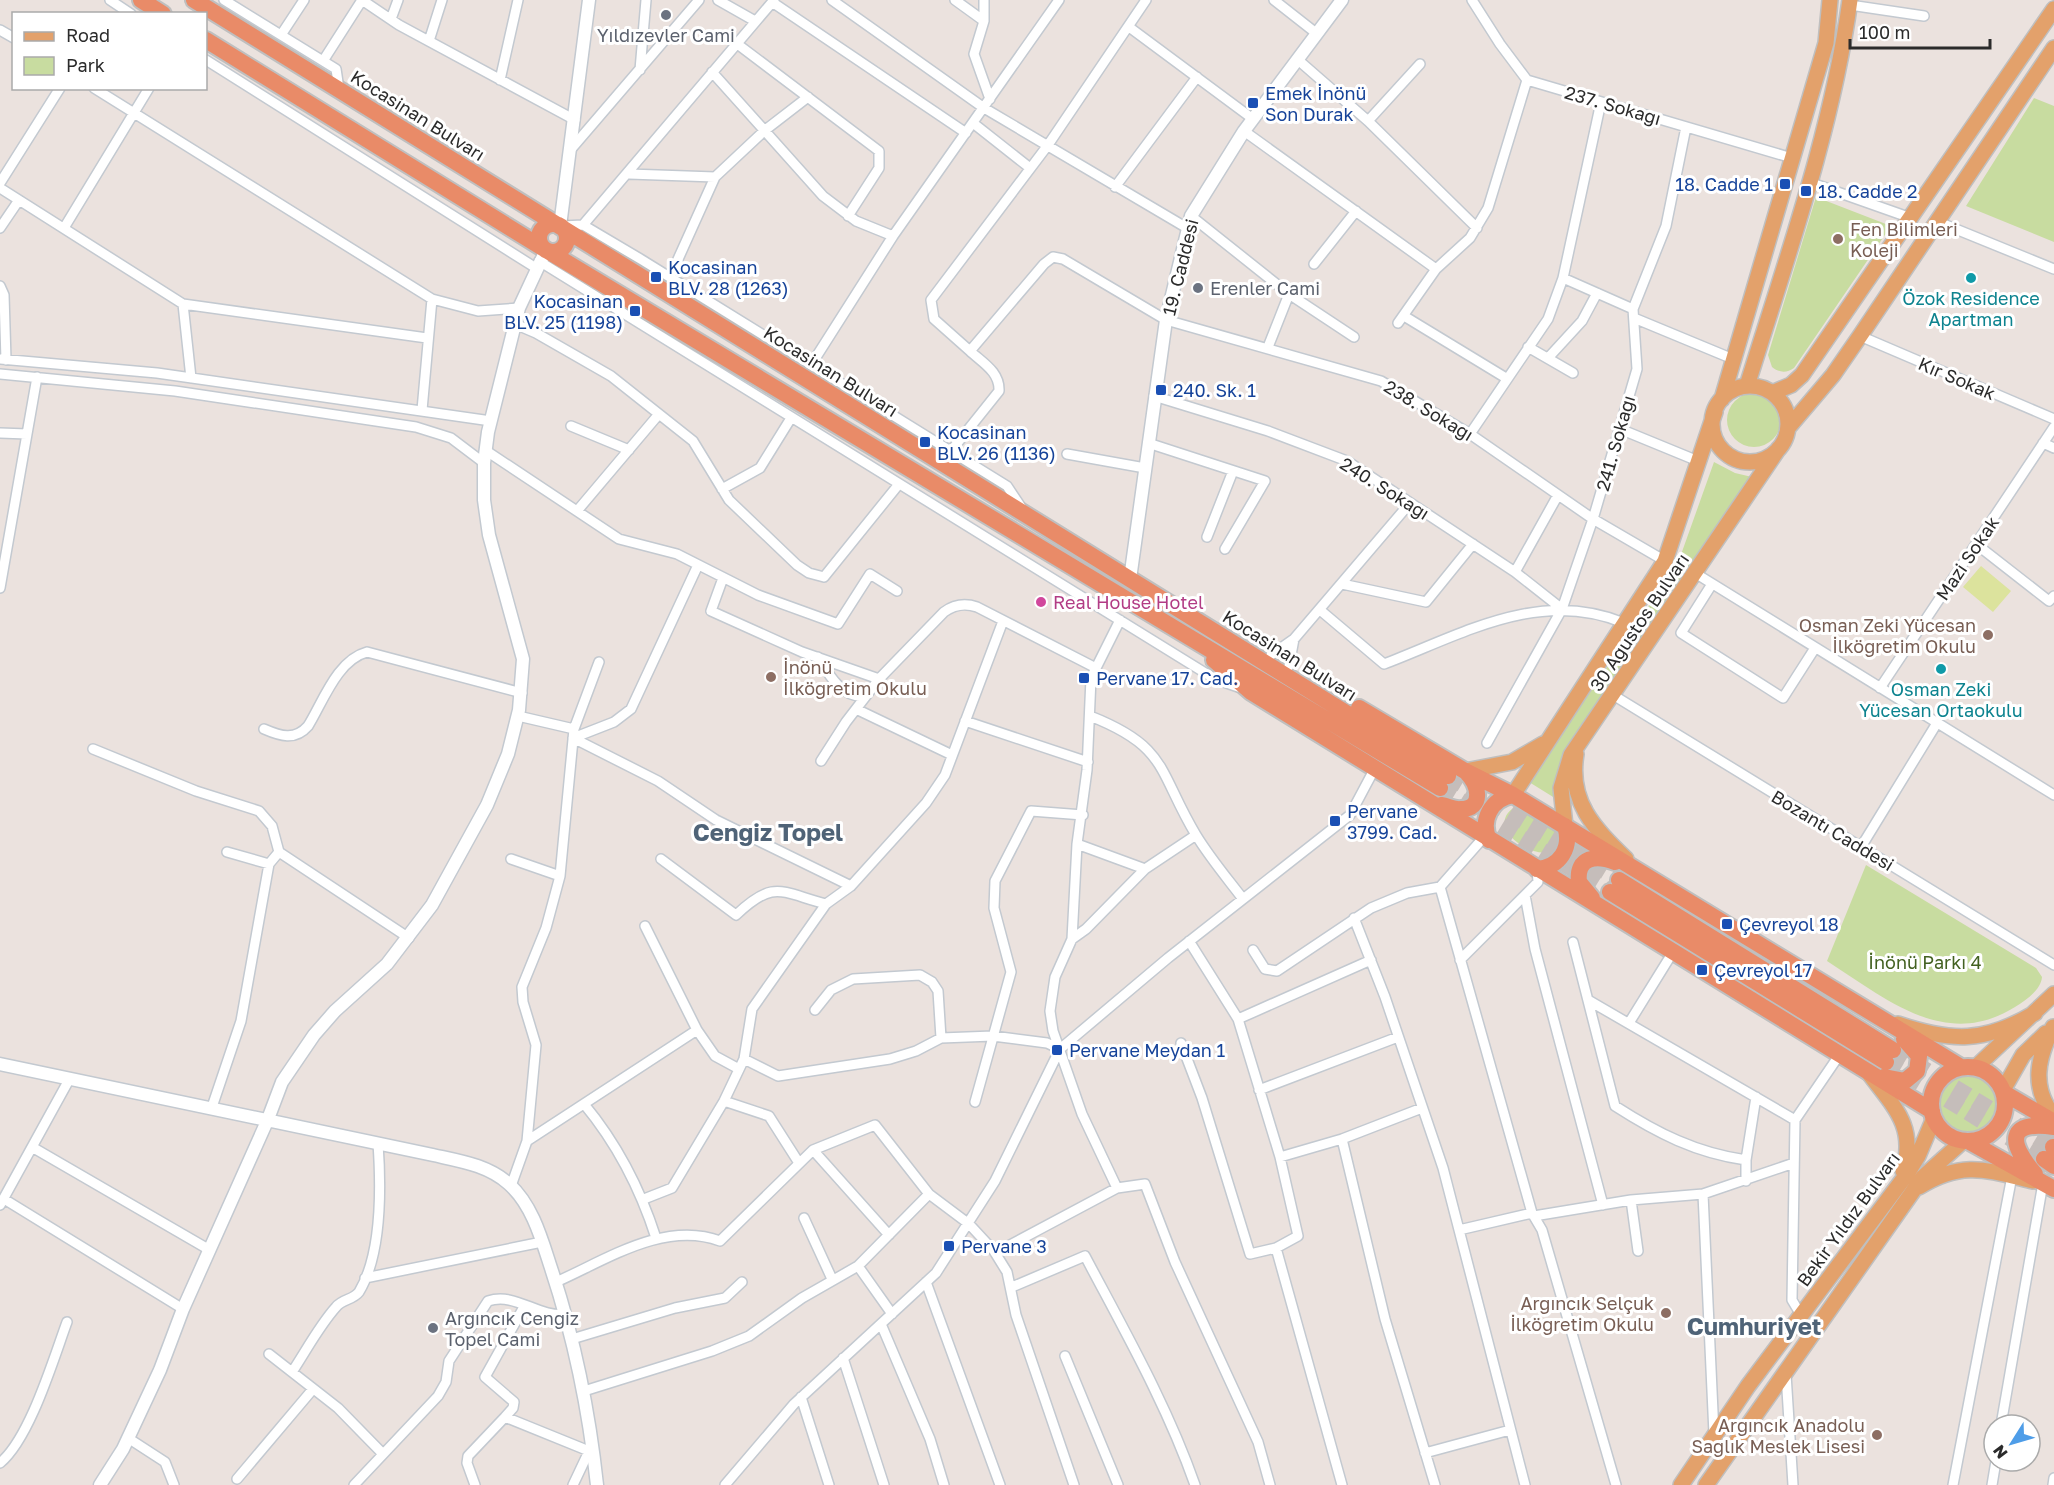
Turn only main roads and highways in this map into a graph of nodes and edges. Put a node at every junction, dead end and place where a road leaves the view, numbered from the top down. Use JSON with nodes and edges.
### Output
{"nodes":[{"id":1,"x":141,"y":0,"type":"edge"},
{"id":2,"x":194,"y":0,"type":"edge"},
{"id":3,"x":1830,"y":0,"type":"edge"},
{"id":4,"x":1850,"y":3,"type":"edge"},
{"id":5,"x":2054,"y":9,"type":"edge"},
{"id":6,"x":160,"y":12,"type":"edge"},
{"id":7,"x":207,"y":41,"type":"edge"},
{"id":8,"x":2054,"y":48,"type":"edge"},
{"id":9,"x":560,"y":226,"type":"junction"},
{"id":10,"x":540,"y":260,"type":"junction"},
{"id":11,"x":1811,"y":362,"type":"junction"},
{"id":12,"x":1833,"y":375,"type":"junction"},
{"id":13,"x":1748,"y":386,"type":"junction"},
{"id":14,"x":1772,"y":393,"type":"junction"},
{"id":15,"x":1718,"y":405,"type":"junction"},
{"id":16,"x":1788,"y":428,"type":"junction"},
{"id":17,"x":1779,"y":448,"type":"junction"},
{"id":18,"x":1182,"y":612,"type":"junction"},
{"id":19,"x":1172,"y":626,"type":"junction"},
{"id":20,"x":1548,"y":740,"type":"junction"},
{"id":21,"x":1580,"y":743,"type":"junction"},
{"id":22,"x":1465,"y":771,"type":"junction"},
{"id":23,"x":1513,"y":795,"type":"junction"},
{"id":24,"x":1426,"y":800,"type":"junction"},
{"id":25,"x":1565,"y":826,"type":"junction"},
{"id":26,"x":1487,"y":839,"type":"junction"},
{"id":27,"x":1537,"y":869,"type":"junction"},
{"id":28,"x":1636,"y":869,"type":"junction"},
{"id":29,"x":1614,"y":886,"type":"tunnel mouth"},
{"id":30,"x":1608,"y":913,"type":"junction"},
{"id":31,"x":2054,"y":994,"type":"edge"},
{"id":32,"x":2035,"y":1013,"type":"junction"},
{"id":33,"x":1879,"y":1017,"type":"junction"},
{"id":34,"x":2053,"y":1026,"type":"edge"},
{"id":35,"x":1889,"y":1056,"type":"tunnel mouth"},
{"id":36,"x":1968,"y":1067,"type":"junction"},
{"id":37,"x":1866,"y":1070,"type":"junction"},
{"id":38,"x":2003,"y":1092,"type":"junction"},
{"id":39,"x":1933,"y":1114,"type":"junction"},
{"id":40,"x":2054,"y":1117,"type":"edge"},
{"id":41,"x":2054,"y":1122,"type":"edge"},
{"id":42,"x":2054,"y":1127,"type":"edge"},
{"id":43,"x":1966,"y":1141,"type":"junction"},
{"id":44,"x":1899,"y":1183,"type":"junction"},
{"id":45,"x":2048,"y":1186,"type":"edge"},
{"id":46,"x":1912,"y":1192,"type":"junction"},
{"id":47,"x":1717,"y":1478,"type":"edge"},
{"id":48,"x":1681,"y":1485,"type":"edge"},
{"id":49,"x":1706,"y":1485,"type":"edge"}],
"edges":[{"from":1,"to":6,"type":"highway"},
{"from":2,"to":9,"type":"highway","name":"Kocasinan Bulvarı"},
{"from":3,"to":15,"type":"main road","name":"30 Ağustos Bulvarı"},
{"from":4,"to":13,"type":"main road"},
{"from":5,"to":11,"type":"main road"},
{"from":7,"to":10,"type":"highway","name":"Kocasinan Bulvarı"},
{"from":8,"to":12,"type":"main road"},
{"from":9,"to":10,"type":"highway"},
{"from":9,"to":18,"type":"highway","name":"Kocasinan Bulvarı"},
{"from":10,"to":19,"type":"highway","name":"Kocasinan Bulvarı"},
{"from":11,"to":12,"type":"main road"},
{"from":11,"to":14,"type":"main road"},
{"from":12,"to":16,"type":"main road"},
{"from":13,"to":14,"type":"main road"},
{"from":13,"to":15,"type":"main road"},
{"from":14,"to":16,"type":"main road"},
{"from":15,"to":17,"type":"main road"},
{"from":15,"to":20,"type":"main road","name":"30 Ağustos Bulvarı"},
{"from":16,"to":17,"type":"main road"},
{"from":17,"to":21,"type":"main road","name":"30 Ağustos Bulvarı"},
{"from":18,"to":19,"type":"highway","name":"Kocasinan Bulvarı"},
{"from":18,"to":22,"type":"highway"},
{"from":19,"to":24,"type":"highway"},
{"from":20,"to":22,"type":"main road"},
{"from":20,"to":23,"type":"main road","name":"30 Ağustos Bulvarı"},
{"from":21,"to":25,"type":"main road","name":"30 Ağustos Bulvarı"},
{"from":21,"to":28,"type":"main road"},
{"from":22,"to":23,"type":"highway"},
{"from":22,"to":24,"type":"highway"},
{"from":23,"to":25,"type":"highway"},
{"from":23,"to":26,"type":"highway"},
{"from":24,"to":26,"type":"highway"},
{"from":25,"to":27,"type":"highway"},
{"from":25,"to":28,"type":"highway"},
{"from":26,"to":27,"type":"highway"},
{"from":27,"to":30,"type":"highway"},
{"from":28,"to":30,"type":"highway"},
{"from":28,"to":33,"type":"highway"},
{"from":29,"to":35,"type":"highway"},
{"from":30,"to":37,"type":"highway"},
{"from":31,"to":32,"type":"main road"},
{"from":32,"to":33,"type":"main road"},
{"from":32,"to":36,"type":"main road"},
{"from":33,"to":36,"type":"highway"},
{"from":33,"to":37,"type":"highway"},
{"from":34,"to":38,"type":"main road"},
{"from":34,"to":40,"type":"main road"},
{"from":36,"to":38,"type":"highway"},
{"from":36,"to":39,"type":"highway"},
{"from":37,"to":39,"type":"highway"},
{"from":37,"to":44,"type":"main road"},
{"from":38,"to":41,"type":"highway"},
{"from":38,"to":43,"type":"highway"},
{"from":39,"to":43,"type":"highway"},
{"from":39,"to":44,"type":"main road","name":"Bekir Yıldız Bulvarı"},
{"from":42,"to":45,"type":"highway"},
{"from":43,"to":45,"type":"highway"},
{"from":43,"to":46,"type":"main road","name":"Bekir Yıldız Bulvarı"},
{"from":44,"to":48,"type":"main road","name":"Bekir Yıldız Bulvarı"},
{"from":45,"to":46,"type":"main road"},
{"from":46,"to":47,"type":"main road","name":"Bekir Yıldız Bulvarı"},
{"from":47,"to":49,"type":"main road","name":"Bekir Yıldız Bulvarı"}]}
